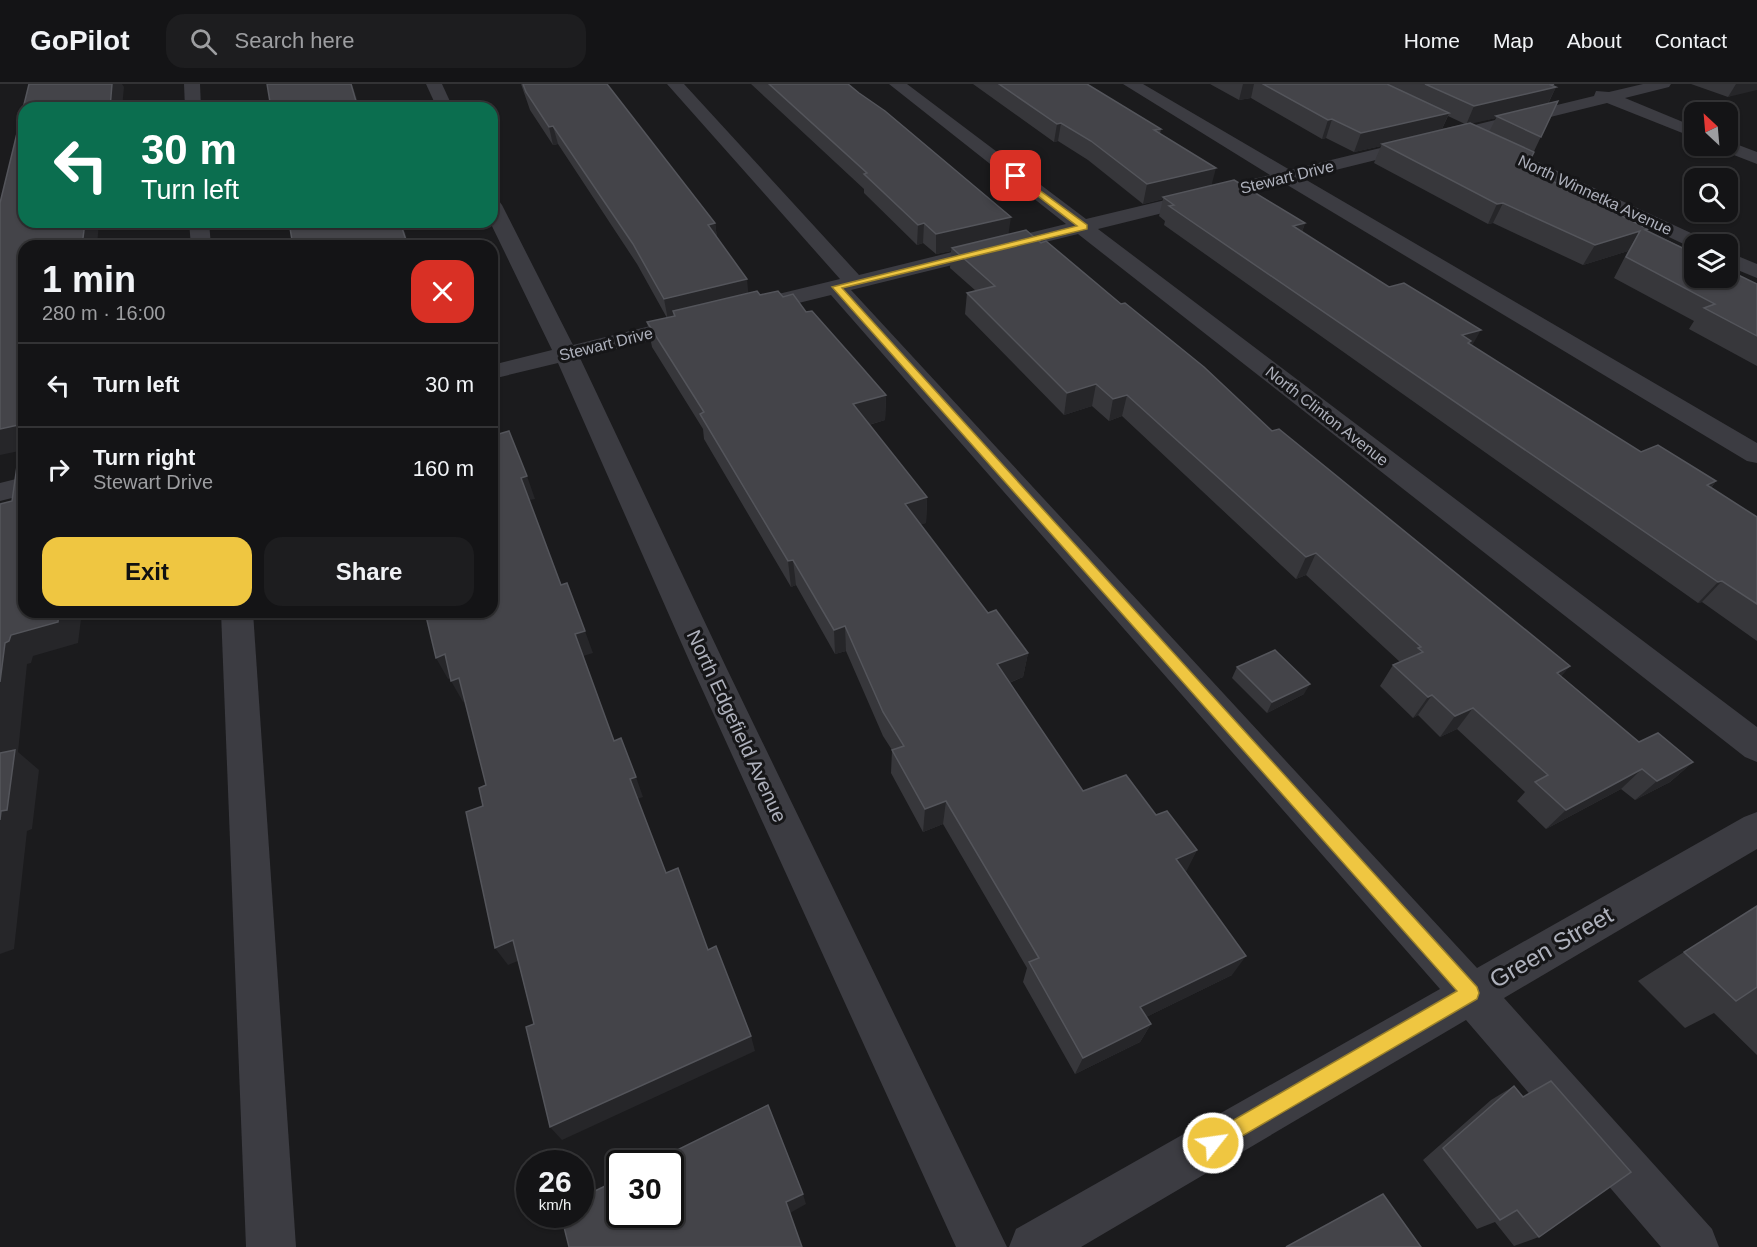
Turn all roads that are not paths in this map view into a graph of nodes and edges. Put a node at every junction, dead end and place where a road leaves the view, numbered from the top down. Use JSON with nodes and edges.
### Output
{"nodes":[{"id":1,"x":192,"y":84,"type":"edge"},
{"id":2,"x":434,"y":84,"type":"edge"},
{"id":3,"x":675,"y":84,"type":"edge"},
{"id":4,"x":897,"y":84,"type":"edge"},
{"id":5,"x":1131,"y":84,"type":"edge"},
{"id":6,"x":1663,"y":84,"type":"edge"},
{"id":7,"x":1582,"y":87,"type":"dead end"},
{"id":8,"x":1608,"y":98,"type":"junction"},
{"id":9,"x":193,"y":102,"type":"edge"},
{"id":10,"x":442,"y":102,"type":"edge"},
{"id":11,"x":1434,"y":118,"type":"edge"},
{"id":12,"x":1684,"y":129,"type":"edge"},
{"id":13,"x":1465,"y":133,"type":"junction"},
{"id":14,"x":1738,"y":150,"type":"edge"},
{"id":15,"x":1757,"y":158,"type":"edge"},
{"id":16,"x":1288,"y":176,"type":"junction"},
{"id":17,"x":498,"y":217,"type":"edge"},
{"id":18,"x":1084,"y":227,"type":"junction"},
{"id":19,"x":1684,"y":237,"type":"edge"},
{"id":20,"x":1738,"y":263,"type":"edge"},
{"id":21,"x":1757,"y":272,"type":"edge"},
{"id":22,"x":845,"y":285,"type":"junction"},
{"id":23,"x":736,"y":312,"type":"edge"},
{"id":24,"x":714,"y":317,"type":"edge"},
{"id":25,"x":566,"y":354,"type":"junction"},
{"id":26,"x":498,"y":371,"type":"edge"},
{"id":27,"x":1757,"y":455,"type":"edge"},
{"id":28,"x":18,"y":488,"type":"edge"},
{"id":29,"x":0,"y":492,"type":"edge"},
{"id":30,"x":237,"y":618,"type":"edge"},
{"id":31,"x":1757,"y":747,"type":"edge"},
{"id":32,"x":1757,"y":829,"type":"edge"},
{"id":33,"x":1471,"y":993,"type":"junction"},
{"id":34,"x":271,"y":1247,"type":"edge"},
{"id":35,"x":982,"y":1247,"type":"edge"},
{"id":36,"x":1034,"y":1247,"type":"edge"},
{"id":37,"x":1694,"y":1247,"type":"edge"}],
"edges":[{"from":1,"to":9,"type":"street"},
{"from":2,"to":10,"type":"street"},
{"from":3,"to":22,"type":"street"},
{"from":4,"to":18,"type":"street","name":"North Clinton Avenue"},
{"from":5,"to":16,"type":"street"},
{"from":6,"to":8,"type":"street","name":"Stewart Drive"},
{"from":7,"to":8,"type":"street"},
{"from":8,"to":12,"type":"street"},
{"from":8,"to":13,"type":"street","name":"Stewart Drive"},
{"from":11,"to":13,"type":"street","name":"North Winnetka Avenue"},
{"from":13,"to":16,"type":"street","name":"Stewart Drive"},
{"from":13,"to":19,"type":"street","name":"North Winnetka Avenue"},
{"from":14,"to":15,"type":"street"},
{"from":16,"to":18,"type":"street","name":"Stewart Drive"},
{"from":16,"to":27,"type":"street"},
{"from":17,"to":25,"type":"street","name":"North Edgefield Avenue"},
{"from":18,"to":22,"type":"street","name":"Stewart Drive"},
{"from":18,"to":31,"type":"street","name":"North Clinton Avenue"},
{"from":20,"to":21,"type":"street"},
{"from":22,"to":23,"type":"street","name":"Stewart Drive"},
{"from":22,"to":33,"type":"street"},
{"from":24,"to":25,"type":"street","name":"Stewart Drive"},
{"from":25,"to":26,"type":"street","name":"Stewart Drive"},
{"from":25,"to":35,"type":"street","name":"North Edgefield Avenue"},
{"from":28,"to":29,"type":"street"},
{"from":30,"to":34,"type":"street"},
{"from":32,"to":33,"type":"street","name":"Green Street"},
{"from":33,"to":36,"type":"street","name":"Green Street"},
{"from":33,"to":37,"type":"street"}]}
